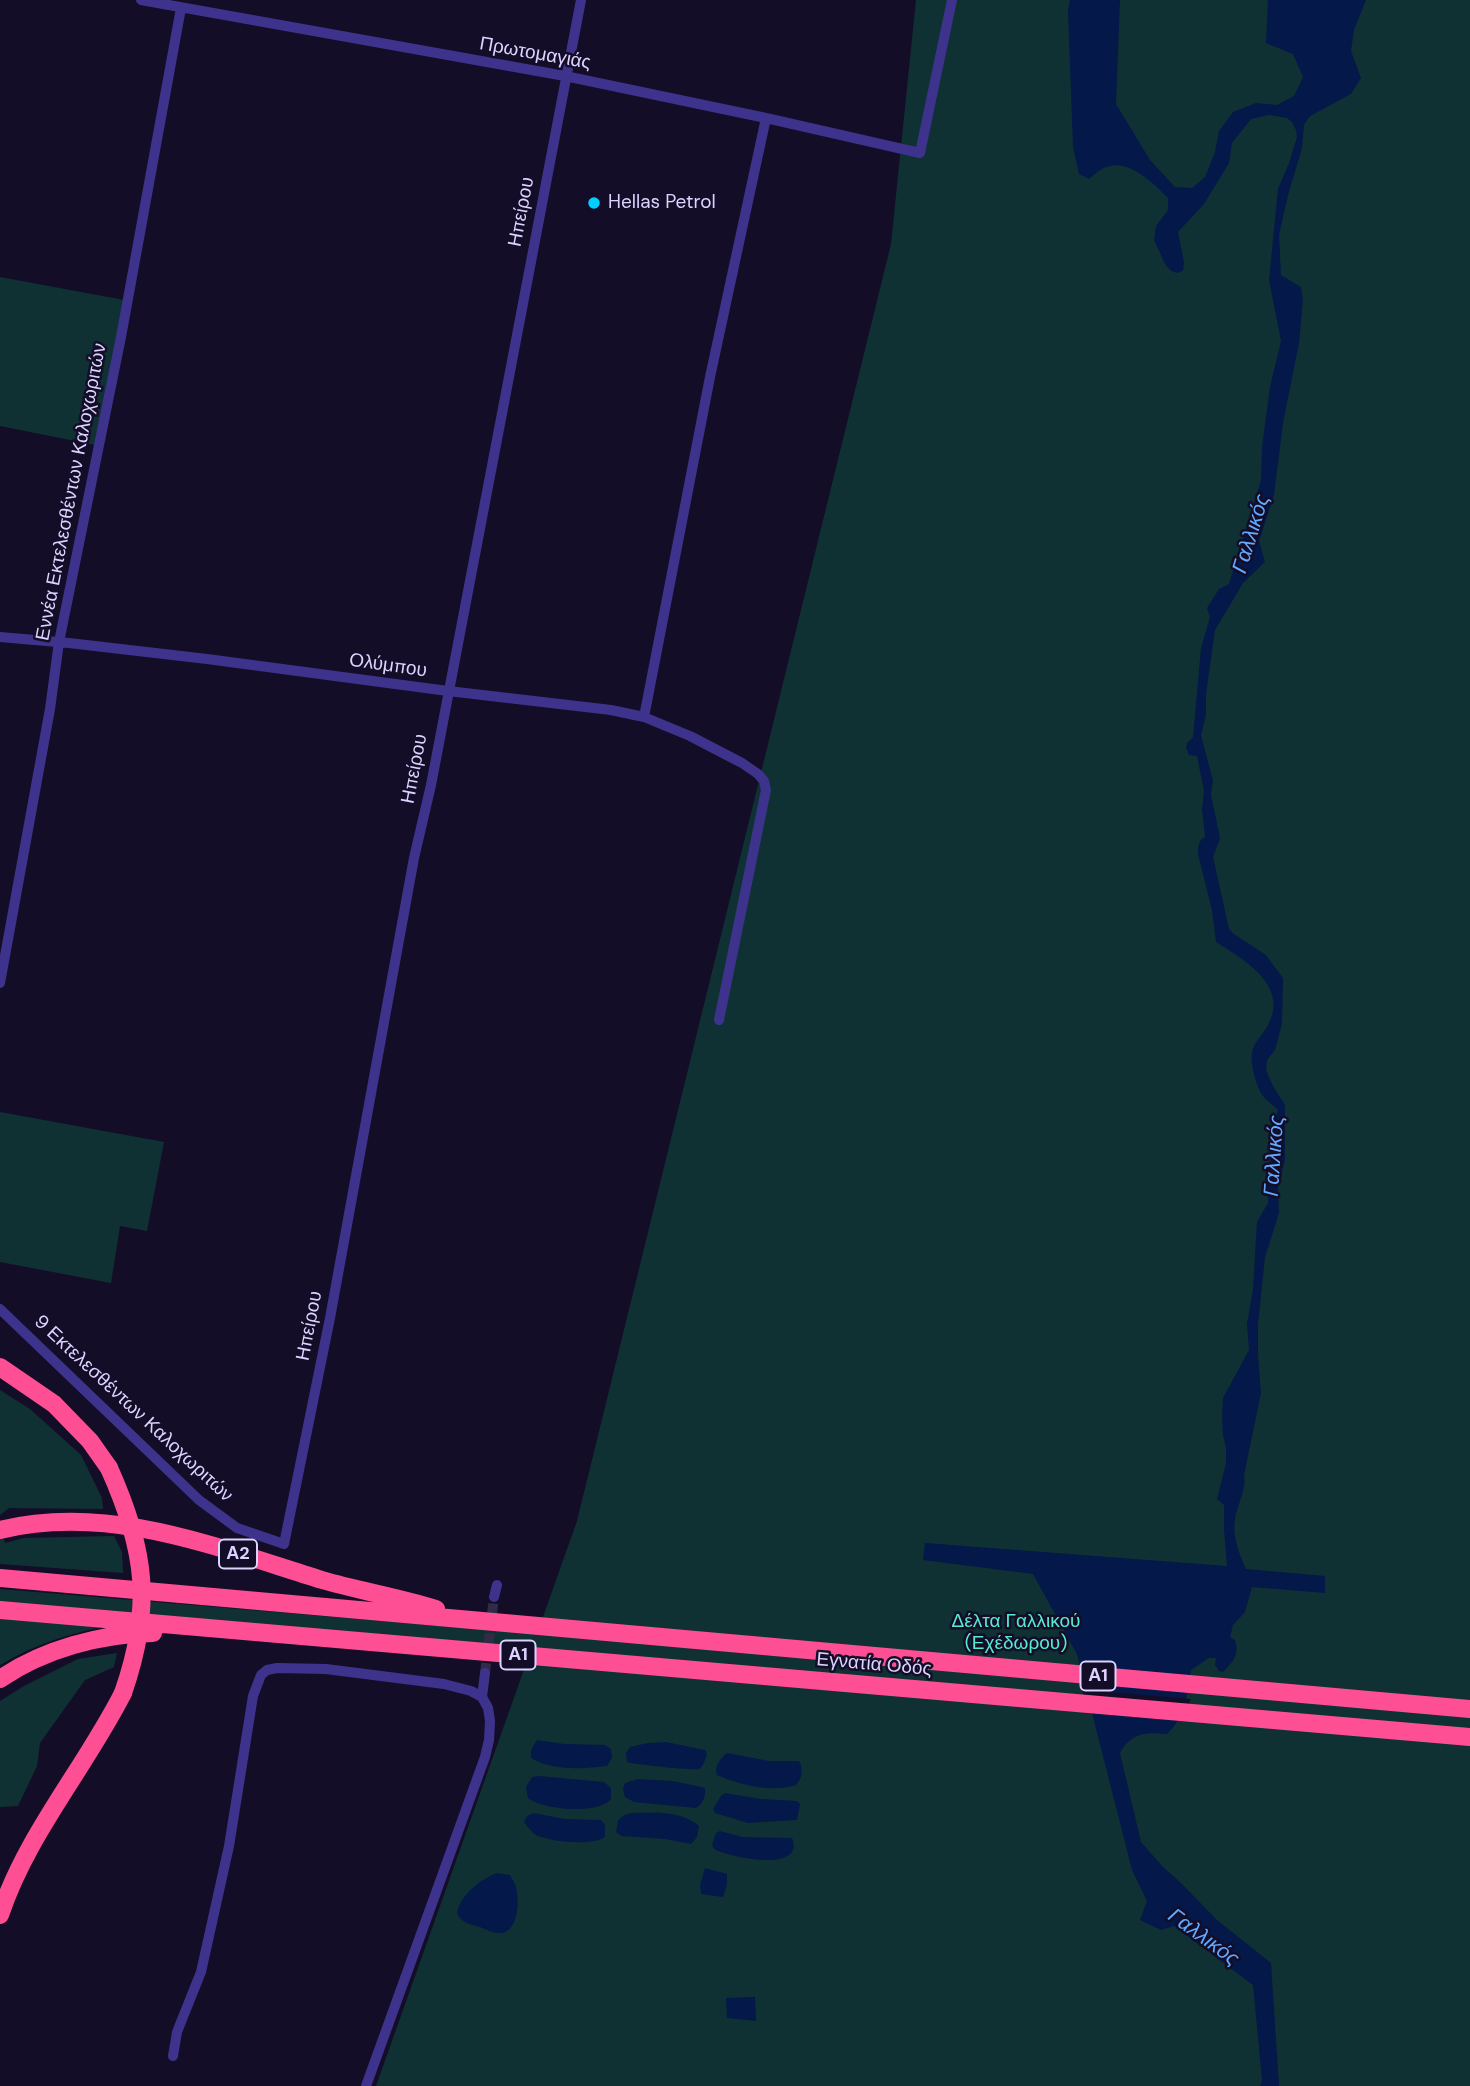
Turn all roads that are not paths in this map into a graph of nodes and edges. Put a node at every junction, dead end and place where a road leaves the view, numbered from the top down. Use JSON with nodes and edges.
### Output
{"nodes":[{"id":1,"x":141,"y":0,"type":"edge"},
{"id":2,"x":581,"y":0,"type":"edge"},
{"id":3,"x":952,"y":0,"type":"edge"},
{"id":4,"x":181,"y":8,"type":"junction"},
{"id":5,"x":565,"y":76,"type":"junction"},
{"id":6,"x":766,"y":118,"type":"junction"},
{"id":7,"x":0,"y":637,"type":"edge"},
{"id":8,"x":59,"y":642,"type":"junction"},
{"id":9,"x":449,"y":691,"type":"junction"},
{"id":10,"x":645,"y":717,"type":"junction"},
{"id":11,"x":0,"y":983,"type":"edge"},
{"id":12,"x":719,"y":1020,"type":"dead end"},
{"id":13,"x":0,"y":1309,"type":"edge"},
{"id":14,"x":4,"y":1371,"type":"edge"},
{"id":15,"x":2,"y":1530,"type":"edge"},
{"id":16,"x":284,"y":1544,"type":"joint"},
{"id":17,"x":0,"y":1577,"type":"edge"},
{"id":18,"x":497,"y":1585,"type":"dead end"},
{"id":19,"x":494,"y":1597,"type":"tunnel mouth"},
{"id":20,"x":0,"y":1610,"type":"edge"},
{"id":21,"x":467,"y":1619,"type":"junction"},
{"id":22,"x":275,"y":1634,"type":"junction"},
{"id":23,"x":485,"y":1673,"type":"tunnel mouth"},
{"id":24,"x":0,"y":1679,"type":"edge"},
{"id":25,"x":1407,"y":1693,"type":"dead end"},
{"id":26,"x":1325,"y":1696,"type":"junction"},
{"id":27,"x":482,"y":1697,"type":"junction"},
{"id":28,"x":1470,"y":1709,"type":"edge"},
{"id":29,"x":1322,"y":1724,"type":"junction"},
{"id":30,"x":1470,"y":1737,"type":"edge"},
{"id":31,"x":1400,"y":1742,"type":"dead end"},
{"id":32,"x":0,"y":1915,"type":"edge"},
{"id":33,"x":173,"y":2056,"type":"dead end"},
{"id":34,"x":366,"y":2086,"type":"edge"}],
"edges":[{"from":1,"to":4,"type":"street","name":"Πρωτομαγιάς"},
{"from":2,"to":5,"type":"street","name":"Ηπείρου"},
{"from":3,"to":6,"type":"street","name":"Πρωτομαγιάς"},
{"from":4,"to":5,"type":"street","name":"Πρωτομαγιάς"},
{"from":4,"to":8,"type":"street","name":"Εννέα Εκτελεσθέντων Καλοχωριτών"},
{"from":5,"to":6,"type":"street","name":"Πρωτομαγιάς"},
{"from":5,"to":9,"type":"street","name":"Ηπείρου"},
{"from":6,"to":10,"type":"street"},
{"from":7,"to":8,"type":"street","name":"Ολύμπου"},
{"from":8,"to":9,"type":"street","name":"Ολύμπου"},
{"from":8,"to":11,"type":"street","name":"Εννέα Εκτελεσθέντων Καλοχωριτών"},
{"from":9,"to":10,"type":"street","name":"Ολύμπου"},
{"from":9,"to":16,"type":"street","name":"Ηπείρου"},
{"from":10,"to":12,"type":"street","name":"Ολύμπου"},
{"from":13,"to":16,"type":"street","name":"9 Εκτελεσθέντων Καλοχωριτών"},
{"from":14,"to":32,"type":"highway","bridge":true},
{"from":15,"to":21,"type":"highway","number":"Α2"},
{"from":17,"to":21,"type":"highway","number":"Α1"},
{"from":18,"to":19,"type":"street"},
{"from":20,"to":22,"type":"highway","number":"Α1"},
{"from":21,"to":26,"type":"highway","name":"Εγνατία Οδός","number":"Α1"},
{"from":22,"to":24,"type":"highway"},
{"from":22,"to":29,"type":"highway","name":"Εγνατία Οδός","number":"Α1"},
{"from":23,"to":27,"type":"street"},
{"from":25,"to":26,"type":"highway"},
{"from":26,"to":28,"type":"highway","name":"Εγνατία Οδός","number":"Α1"},
{"from":27,"to":33,"type":"street"},
{"from":27,"to":34,"type":"street"},
{"from":29,"to":30,"type":"highway","name":"Εγνατία Οδός","number":"Α1"},
{"from":29,"to":31,"type":"highway"}]}
